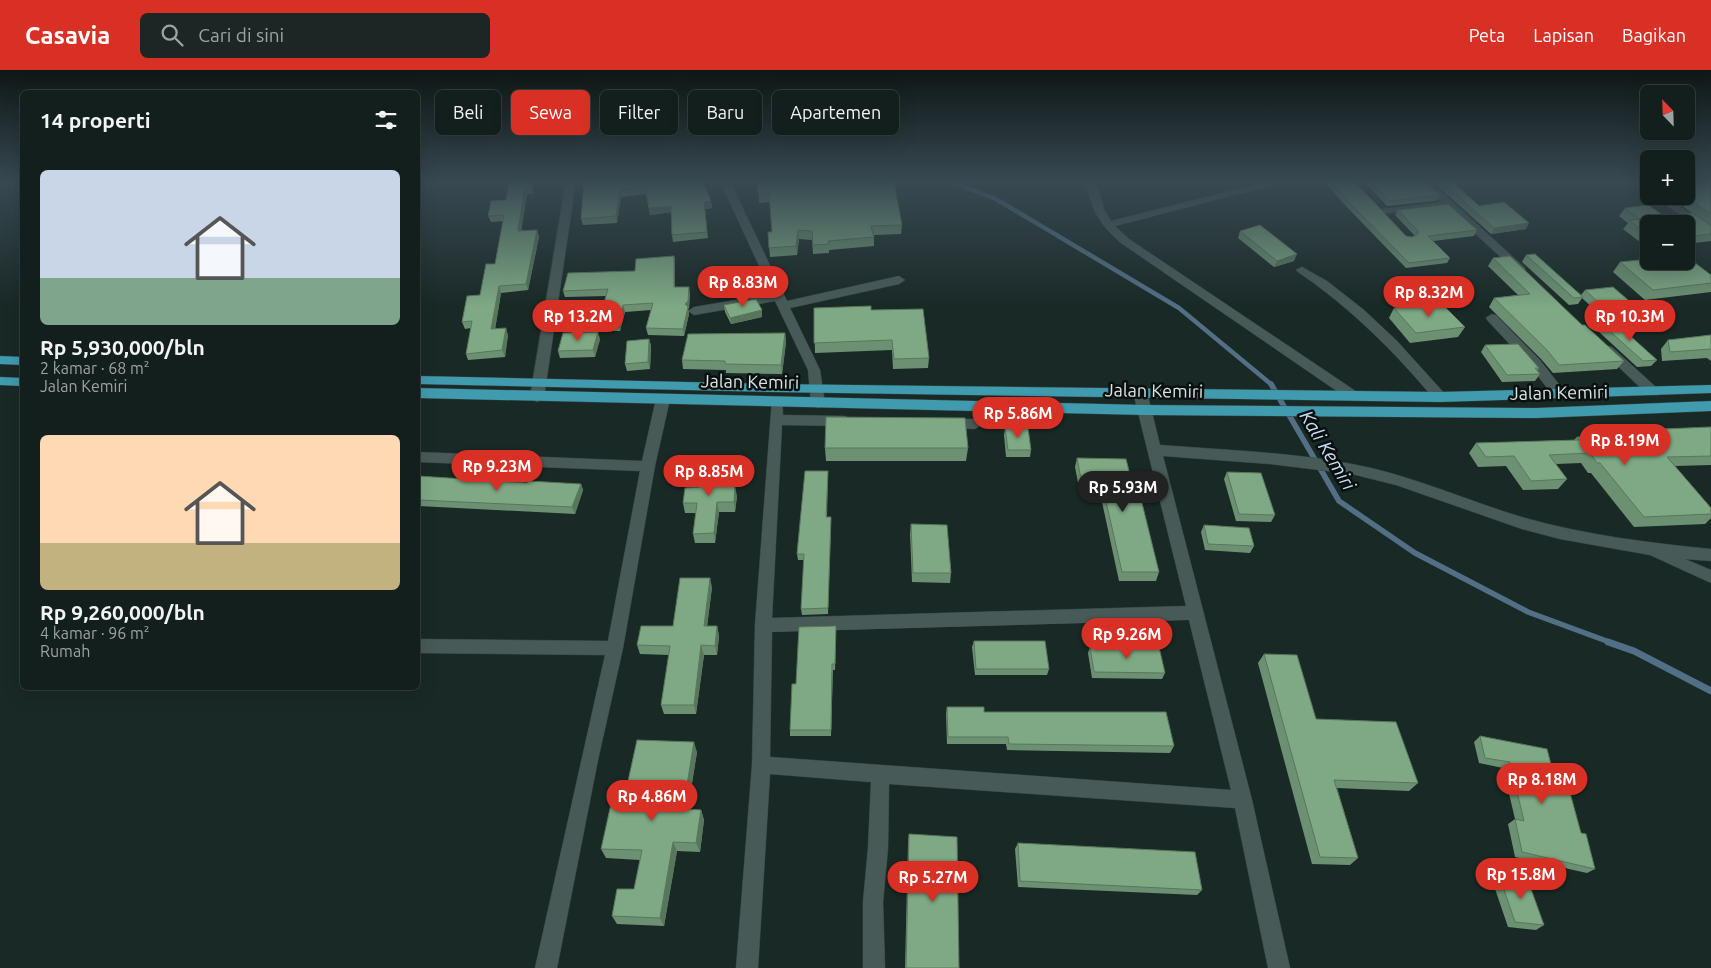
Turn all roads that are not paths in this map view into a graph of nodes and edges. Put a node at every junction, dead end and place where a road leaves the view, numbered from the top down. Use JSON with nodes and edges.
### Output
{"nodes":[{"id":1,"x":565,"y":223,"type":"edge"},
{"id":2,"x":745,"y":223,"type":"edge"},
{"id":3,"x":1112,"y":223,"type":"edge"},
{"id":4,"x":1469,"y":223,"type":"edge"},
{"id":5,"x":1697,"y":223,"type":"edge"},
{"id":6,"x":1107,"y":224,"type":"joint"},
{"id":7,"x":1711,"y":233,"type":"edge"},
{"id":8,"x":1302,"y":270,"type":"dead end"},
{"id":9,"x":1528,"y":276,"type":"edge"},
{"id":10,"x":899,"y":280,"type":"dead end"},
{"id":11,"x":783,"y":301,"type":"junction"},
{"id":12,"x":694,"y":311,"type":"dead end"},
{"id":13,"x":1492,"y":318,"type":"dead end"},
{"id":14,"x":1599,"y":342,"type":"edge"},
{"id":15,"x":0,"y":360,"type":"edge"},
{"id":16,"x":20,"y":361,"type":"edge"},
{"id":17,"x":420,"y":380,"type":"edge"},
{"id":18,"x":0,"y":381,"type":"edge"},
{"id":19,"x":20,"y":382,"type":"edge"},
{"id":20,"x":540,"y":383,"type":"junction"},
{"id":21,"x":817,"y":388,"type":"junction"},
{"id":22,"x":1711,"y":390,"type":"edge"},
{"id":23,"x":1140,"y":392,"type":"junction"},
{"id":24,"x":1653,"y":392,"type":"junction"},
{"id":25,"x":420,"y":393,"type":"edge"},
{"id":26,"x":1352,"y":395,"type":"junction"},
{"id":27,"x":1560,"y":395,"type":"junction"},
{"id":28,"x":537,"y":397,"type":"junction"},
{"id":29,"x":1440,"y":397,"type":"junction"},
{"id":30,"x":663,"y":399,"type":"junction"},
{"id":31,"x":818,"y":403,"type":"junction"},
{"id":32,"x":1711,"y":406,"type":"edge"},
{"id":33,"x":1145,"y":410,"type":"junction"},
{"id":34,"x":777,"y":411,"type":"junction"},
{"id":35,"x":856,"y":422,"type":"edge"},
{"id":36,"x":935,"y":424,"type":"edge"},
{"id":37,"x":975,"y":424,"type":"dead end"},
{"id":38,"x":1156,"y":450,"type":"junction"},
{"id":39,"x":420,"y":457,"type":"edge"},
{"id":40,"x":648,"y":466,"type":"junction"},
{"id":41,"x":1649,"y":549,"type":"junction"},
{"id":42,"x":1711,"y":555,"type":"edge"},
{"id":43,"x":1711,"y":578,"type":"edge"},
{"id":44,"x":1195,"y":613,"type":"junction"},
{"id":45,"x":763,"y":625,"type":"junction"},
{"id":46,"x":420,"y":646,"type":"edge"},
{"id":47,"x":615,"y":648,"type":"junction"},
{"id":48,"x":761,"y":765,"type":"junction"},
{"id":49,"x":881,"y":775,"type":"junction"},
{"id":50,"x":1242,"y":800,"type":"junction"},
{"id":51,"x":546,"y":968,"type":"edge"},
{"id":52,"x":747,"y":968,"type":"edge"},
{"id":53,"x":874,"y":968,"type":"edge"},
{"id":54,"x":1278,"y":968,"type":"edge"}],
"edges":[{"from":1,"to":20,"type":"street"},
{"from":2,"to":11,"type":"street"},
{"from":3,"to":6,"type":"street"},
{"from":4,"to":9,"type":"street"},
{"from":5,"to":7,"type":"street"},
{"from":6,"to":26,"type":"street"},
{"from":8,"to":29,"type":"street"},
{"from":10,"to":11,"type":"street"},
{"from":11,"to":12,"type":"street"},
{"from":11,"to":21,"type":"street"},
{"from":13,"to":27,"type":"street"},
{"from":14,"to":24,"type":"street"},
{"from":15,"to":16,"type":"highway"},
{"from":17,"to":20,"type":"highway","name":"Jalan Kemiri"},
{"from":18,"to":19,"type":"highway"},
{"from":20,"to":21,"type":"highway","name":"Jalan Kemiri"},
{"from":20,"to":28,"type":"street"},
{"from":21,"to":23,"type":"highway","name":"Jalan Kemiri"},
{"from":21,"to":31,"type":"street"},
{"from":22,"to":24,"type":"highway","name":"Jalan Kemiri"},
{"from":23,"to":26,"type":"highway","name":"Jalan Kemiri"},
{"from":23,"to":33,"type":"street"},
{"from":24,"to":27,"type":"highway","name":"Jalan Kemiri"},
{"from":25,"to":28,"type":"highway","name":"Jalan Kemiri"},
{"from":26,"to":29,"type":"highway","name":"Jalan Kemiri"},
{"from":27,"to":29,"type":"highway","name":"Jalan Kemiri"},
{"from":28,"to":30,"type":"highway","name":"Jalan Kemiri"},
{"from":30,"to":34,"type":"highway","name":"Jalan Kemiri"},
{"from":30,"to":40,"type":"street"},
{"from":31,"to":33,"type":"highway","name":"Jalan Kemiri"},
{"from":31,"to":34,"type":"highway","name":"Jalan Kemiri"},
{"from":32,"to":33,"type":"highway","name":"Jalan Kemiri"},
{"from":33,"to":38,"type":"street"},
{"from":34,"to":35,"type":"street"},
{"from":34,"to":45,"type":"street"},
{"from":36,"to":37,"type":"street"},
{"from":38,"to":41,"type":"street"},
{"from":38,"to":44,"type":"street"},
{"from":39,"to":40,"type":"street"},
{"from":40,"to":47,"type":"street"},
{"from":41,"to":42,"type":"street"},
{"from":41,"to":43,"type":"street"},
{"from":44,"to":45,"type":"street"},
{"from":44,"to":50,"type":"street"},
{"from":45,"to":48,"type":"street"},
{"from":46,"to":47,"type":"street"},
{"from":47,"to":51,"type":"street"},
{"from":48,"to":49,"type":"street"},
{"from":48,"to":52,"type":"street"},
{"from":49,"to":50,"type":"street"},
{"from":49,"to":53,"type":"street"},
{"from":50,"to":54,"type":"street"}]}
